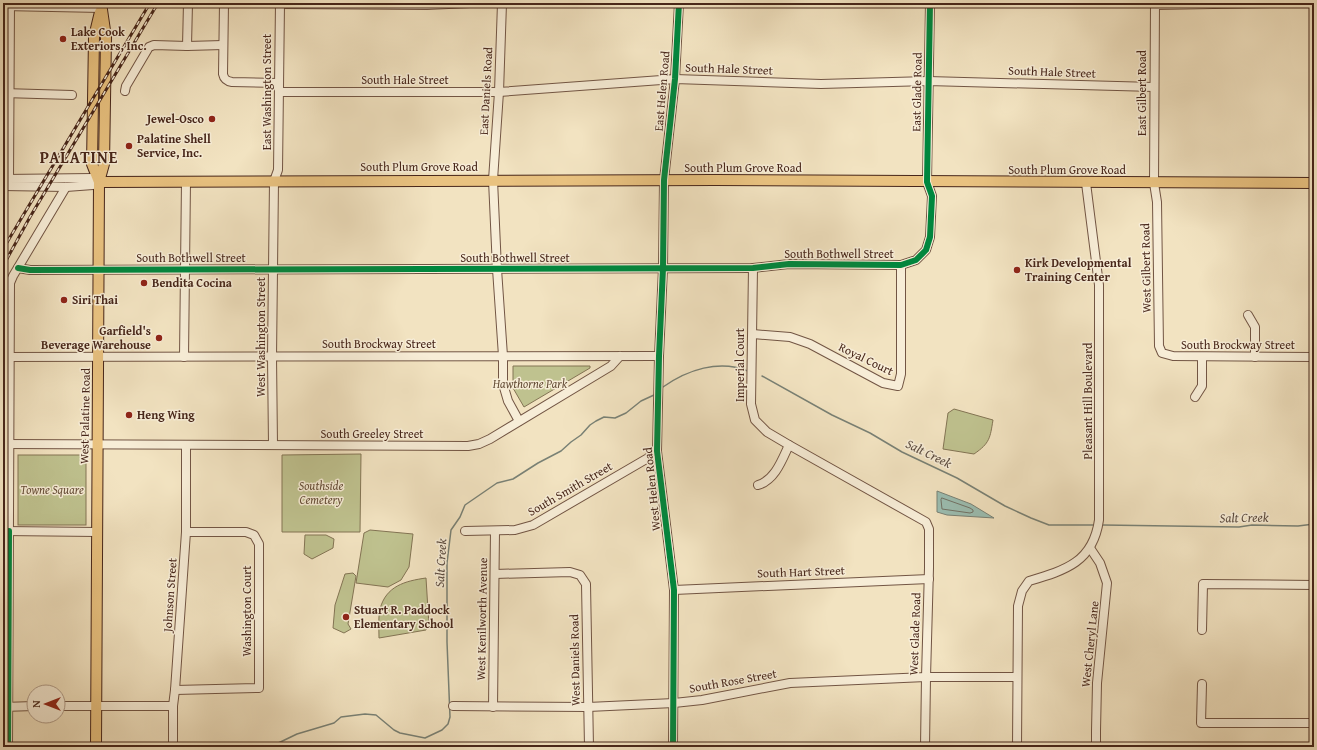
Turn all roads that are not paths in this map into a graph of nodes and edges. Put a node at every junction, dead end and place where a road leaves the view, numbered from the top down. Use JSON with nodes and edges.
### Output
{"nodes":[{"id":1,"x":188,"y":3,"type":"edge"},
{"id":2,"x":224,"y":3,"type":"edge"},
{"id":3,"x":470,"y":3,"type":"edge"},
{"id":4,"x":502,"y":3,"type":"edge"},
{"id":5,"x":679,"y":3,"type":"edge"},
{"id":6,"x":930,"y":3,"type":"edge"},
{"id":7,"x":1272,"y":3,"type":"edge"},
{"id":8,"x":280,"y":4,"type":"edge"},
{"id":9,"x":1155,"y":4,"type":"edge"},
{"id":10,"x":8,"y":5,"type":"edge"},
{"id":11,"x":101,"y":6,"type":"edge"},
{"id":12,"x":223,"y":45,"type":"junction"},
{"id":13,"x":187,"y":46,"type":"junction"},
{"id":14,"x":675,"y":79,"type":"junction"},
{"id":15,"x":928,"y":81,"type":"junction"},
{"id":16,"x":279,"y":83,"type":"junction"},
{"id":17,"x":1154,"y":87,"type":"junction"},
{"id":18,"x":125,"y":91,"type":"dead end"},
{"id":19,"x":278,"y":92,"type":"junction"},
{"id":20,"x":499,"y":92,"type":"junction"},
{"id":21,"x":6,"y":93,"type":"edge"},
{"id":22,"x":72,"y":94,"type":"dead end"},
{"id":23,"x":6,"y":179,"type":"edge"},
{"id":24,"x":493,"y":180,"type":"junction"},
{"id":25,"x":664,"y":180,"type":"junction"},
{"id":26,"x":186,"y":181,"type":"junction"},
{"id":27,"x":274,"y":181,"type":"junction"},
{"id":28,"x":99,"y":182,"type":"junction"},
{"id":29,"x":928,"y":182,"type":"junction"},
{"id":30,"x":1086,"y":183,"type":"junction"},
{"id":31,"x":1154,"y":183,"type":"junction"},
{"id":32,"x":1314,"y":183,"type":"edge"},
{"id":33,"x":3,"y":186,"type":"edge"},
{"id":34,"x":66,"y":186,"type":"junction"},
{"id":35,"x":901,"y":265,"type":"junction"},
{"id":36,"x":18,"y":268,"type":"junction"},
{"id":37,"x":663,"y":268,"type":"junction"},
{"id":38,"x":753,"y":268,"type":"junction"},
{"id":39,"x":99,"y":269,"type":"junction"},
{"id":40,"x":185,"y":269,"type":"junction"},
{"id":41,"x":497,"y":269,"type":"junction"},
{"id":42,"x":273,"y":270,"type":"junction"},
{"id":43,"x":1248,"y":314,"type":"dead end"},
{"id":44,"x":753,"y":334,"type":"junction"},
{"id":45,"x":1162,"y":353,"type":"joint"},
{"id":46,"x":503,"y":356,"type":"junction"},
{"id":47,"x":620,"y":356,"type":"junction"},
{"id":48,"x":659,"y":356,"type":"junction"},
{"id":49,"x":1202,"y":356,"type":"junction"},
{"id":50,"x":6,"y":357,"type":"edge"},
{"id":51,"x":99,"y":357,"type":"junction"},
{"id":52,"x":184,"y":357,"type":"junction"},
{"id":53,"x":272,"y":357,"type":"junction"},
{"id":54,"x":1255,"y":357,"type":"junction"},
{"id":55,"x":1314,"y":357,"type":"edge"},
{"id":56,"x":1195,"y":398,"type":"dead end"},
{"id":57,"x":519,"y":421,"type":"junction"},
{"id":58,"x":6,"y":444,"type":"edge"},
{"id":59,"x":98,"y":444,"type":"junction"},
{"id":60,"x":186,"y":445,"type":"junction"},
{"id":61,"x":273,"y":445,"type":"junction"},
{"id":62,"x":789,"y":445,"type":"junction"},
{"id":63,"x":657,"y":451,"type":"junction"},
{"id":64,"x":758,"y":485,"type":"dead end"},
{"id":65,"x":926,"y":522,"type":"joint"},
{"id":66,"x":465,"y":530,"type":"dead end"},
{"id":67,"x":495,"y":531,"type":"junction"},
{"id":68,"x":6,"y":532,"type":"edge"},
{"id":69,"x":97,"y":532,"type":"junction"},
{"id":70,"x":186,"y":532,"type":"junction"},
{"id":71,"x":1090,"y":548,"type":"junction"},
{"id":72,"x":495,"y":574,"type":"junction"},
{"id":73,"x":929,"y":579,"type":"junction"},
{"id":74,"x":1314,"y":584,"type":"edge"},
{"id":75,"x":674,"y":590,"type":"junction"},
{"id":76,"x":6,"y":618,"type":"edge"},
{"id":77,"x":1202,"y":630,"type":"dead end"},
{"id":78,"x":926,"y":677,"type":"junction"},
{"id":79,"x":1017,"y":678,"type":"junction"},
{"id":80,"x":1202,"y":684,"type":"dead end"},
{"id":81,"x":175,"y":690,"type":"junction"},
{"id":82,"x":674,"y":702,"type":"junction"},
{"id":83,"x":97,"y":705,"type":"junction"},
{"id":84,"x":26,"y":706,"type":"edge"},
{"id":85,"x":66,"y":706,"type":"edge"},
{"id":86,"x":173,"y":706,"type":"junction"},
{"id":87,"x":453,"y":706,"type":"dead end"},
{"id":88,"x":6,"y":707,"type":"edge"},
{"id":89,"x":493,"y":707,"type":"junction"},
{"id":90,"x":588,"y":707,"type":"junction"},
{"id":91,"x":1314,"y":723,"type":"edge"},
{"id":92,"x":8,"y":747,"type":"edge"},
{"id":93,"x":96,"y":747,"type":"edge"},
{"id":94,"x":173,"y":747,"type":"edge"},
{"id":95,"x":589,"y":747,"type":"edge"},
{"id":96,"x":673,"y":747,"type":"edge"},
{"id":97,"x":925,"y":747,"type":"edge"},
{"id":98,"x":1017,"y":747,"type":"edge"},
{"id":99,"x":1096,"y":747,"type":"edge"}],
"edges":[{"from":1,"to":13,"type":"street"},
{"from":2,"to":12,"type":"street"},
{"from":3,"to":8,"type":"street"},
{"from":4,"to":20,"type":"street","name":"East Daniels Road"},
{"from":5,"to":14,"type":"street","name":"East Helen Road"},
{"from":6,"to":15,"type":"street","name":"East Glade Road"},
{"from":7,"to":9,"type":"street"},
{"from":8,"to":16,"type":"street","name":"East Washington Street"},
{"from":9,"to":17,"type":"street","name":"East Gilbert Road"},
{"from":10,"to":11,"type":"street"},
{"from":10,"to":21,"type":"street"},
{"from":11,"to":28,"type":"main road","name":"West Palatine Road"},
{"from":12,"to":13,"type":"street"},
{"from":12,"to":16,"type":"street"},
{"from":13,"to":18,"type":"street"},
{"from":14,"to":15,"type":"street","name":"South Hale Street"},
{"from":14,"to":20,"type":"street","name":"South Hale Street"},
{"from":14,"to":25,"type":"street","name":"East Helen Road"},
{"from":15,"to":17,"type":"street","name":"South Hale Street"},
{"from":15,"to":29,"type":"street","name":"East Glade Road"},
{"from":16,"to":19,"type":"street","name":"East Washington Street"},
{"from":17,"to":31,"type":"street","name":"East Gilbert Road"},
{"from":19,"to":20,"type":"street","name":"South Hale Street"},
{"from":19,"to":27,"type":"street","name":"East Washington Street"},
{"from":20,"to":24,"type":"street","name":"East Daniels Road"},
{"from":21,"to":22,"type":"street"},
{"from":21,"to":23,"type":"street"},
{"from":23,"to":28,"type":"street"},
{"from":24,"to":25,"type":"main road","name":"South Plum Grove Road"},
{"from":24,"to":27,"type":"main road","name":"South Plum Grove Road"},
{"from":24,"to":41,"type":"street"},
{"from":25,"to":29,"type":"main road","name":"South Plum Grove Road"},
{"from":25,"to":37,"type":"street","name":"West Helen Road"},
{"from":26,"to":27,"type":"main road","name":"South Plum Grove Road"},
{"from":26,"to":28,"type":"main road","name":"South Plum Grove Road"},
{"from":26,"to":40,"type":"street"},
{"from":27,"to":42,"type":"street","name":"West Washington Street"},
{"from":28,"to":34,"type":"street"},
{"from":28,"to":39,"type":"main road","name":"West Palatine Road"},
{"from":29,"to":30,"type":"main road","name":"South Plum Grove Road"},
{"from":29,"to":35,"type":"street","name":"South Bothwell Street"},
{"from":30,"to":31,"type":"main road","name":"South Plum Grove Road"},
{"from":30,"to":71,"type":"street","name":"Pleasant Hill Boulevard"},
{"from":31,"to":32,"type":"main road","name":"South Plum Grove Road"},
{"from":31,"to":45,"type":"street","name":"West Gilbert Road"},
{"from":33,"to":34,"type":"street"},
{"from":34,"to":36,"type":"street"},
{"from":35,"to":38,"type":"street","name":"South Bothwell Street"},
{"from":35,"to":44,"type":"street","name":"Royal Court"},
{"from":36,"to":39,"type":"street","name":"South Bothwell Street"},
{"from":36,"to":50,"type":"street"},
{"from":37,"to":38,"type":"street","name":"South Bothwell Street"},
{"from":37,"to":41,"type":"street","name":"South Bothwell Street"},
{"from":37,"to":48,"type":"street","name":"West Helen Road"},
{"from":38,"to":44,"type":"street","name":"Imperial Court"},
{"from":39,"to":40,"type":"street","name":"South Bothwell Street"},
{"from":39,"to":51,"type":"main road","name":"West Palatine Road"},
{"from":40,"to":42,"type":"street","name":"South Bothwell Street"},
{"from":40,"to":52,"type":"street"},
{"from":41,"to":42,"type":"street","name":"South Bothwell Street"},
{"from":41,"to":46,"type":"street"},
{"from":42,"to":53,"type":"street","name":"West Washington Street"},
{"from":43,"to":54,"type":"street"},
{"from":44,"to":62,"type":"street","name":"Imperial Court"},
{"from":45,"to":49,"type":"street","name":"South Brockway Street"},
{"from":46,"to":47,"type":"street","name":"South Brockway Street"},
{"from":46,"to":53,"type":"street","name":"South Brockway Street"},
{"from":46,"to":57,"type":"street"},
{"from":47,"to":48,"type":"street","name":"South Brockway Street"},
{"from":47,"to":57,"type":"street","name":"South Greeley Street"},
{"from":48,"to":63,"type":"street","name":"West Helen Road"},
{"from":49,"to":54,"type":"street","name":"South Brockway Street"},
{"from":49,"to":56,"type":"street"},
{"from":50,"to":51,"type":"street","name":"South Brockway Street"},
{"from":50,"to":58,"type":"street"},
{"from":51,"to":52,"type":"street","name":"South Brockway Street"},
{"from":51,"to":59,"type":"main road","name":"West Palatine Road"},
{"from":52,"to":53,"type":"street","name":"South Brockway Street"},
{"from":53,"to":61,"type":"street","name":"West Washington Street"},
{"from":54,"to":55,"type":"street","name":"South Brockway Street"},
{"from":57,"to":61,"type":"street","name":"South Greeley Street"},
{"from":58,"to":59,"type":"street","name":"South Greeley Street"},
{"from":58,"to":68,"type":"street"},
{"from":59,"to":60,"type":"street","name":"South Greeley Street"},
{"from":59,"to":69,"type":"main road","name":"West Palatine Road"},
{"from":60,"to":61,"type":"street","name":"South Greeley Street"},
{"from":60,"to":70,"type":"street","name":"Johnson Street"},
{"from":62,"to":64,"type":"street"},
{"from":62,"to":65,"type":"street","name":"Imperial Court"},
{"from":63,"to":67,"type":"street","name":"South Smith Street"},
{"from":63,"to":75,"type":"street","name":"West Helen Road"},
{"from":65,"to":73,"type":"street","name":"West Glade Road"},
{"from":66,"to":67,"type":"street","name":"South Smith Street"},
{"from":67,"to":72,"type":"street","name":"West Kenilworth Avenue"},
{"from":68,"to":69,"type":"street"},
{"from":68,"to":76,"type":"street"},
{"from":69,"to":83,"type":"main road","name":"West Palatine Road"},
{"from":70,"to":81,"type":"street","name":"Johnson Street"},
{"from":70,"to":81,"type":"street","name":"Washington Court"},
{"from":71,"to":79,"type":"street","name":"Pleasant Hill Boulevard"},
{"from":71,"to":99,"type":"street","name":"West Cheryl Lane"},
{"from":72,"to":89,"type":"street","name":"West Kenilworth Avenue"},
{"from":72,"to":90,"type":"street","name":"West Daniels Road"},
{"from":73,"to":75,"type":"street","name":"South Hart Street"},
{"from":73,"to":78,"type":"street","name":"West Glade Road"},
{"from":74,"to":77,"type":"street"},
{"from":75,"to":82,"type":"street","name":"West Helen Road"},
{"from":76,"to":88,"type":"street"},
{"from":78,"to":79,"type":"street","name":"South Rose Street"},
{"from":78,"to":82,"type":"street","name":"South Rose Street"},
{"from":78,"to":97,"type":"street","name":"West Glade Road"},
{"from":79,"to":98,"type":"street","name":"Pleasant Hill Boulevard"},
{"from":80,"to":91,"type":"street"},
{"from":81,"to":86,"type":"street","name":"Johnson Street"},
{"from":82,"to":90,"type":"street","name":"South Rose Street"},
{"from":82,"to":96,"type":"street","name":"West Helen Road"},
{"from":83,"to":85,"type":"street"},
{"from":83,"to":86,"type":"street"},
{"from":83,"to":93,"type":"main road","name":"West Palatine Road"},
{"from":84,"to":88,"type":"street"},
{"from":86,"to":94,"type":"street","name":"Johnson Street"},
{"from":87,"to":89,"type":"street","name":"South Rose Street"},
{"from":88,"to":92,"type":"street"},
{"from":89,"to":90,"type":"street","name":"South Rose Street"},
{"from":90,"to":95,"type":"street","name":"West Daniels Road"}]}
